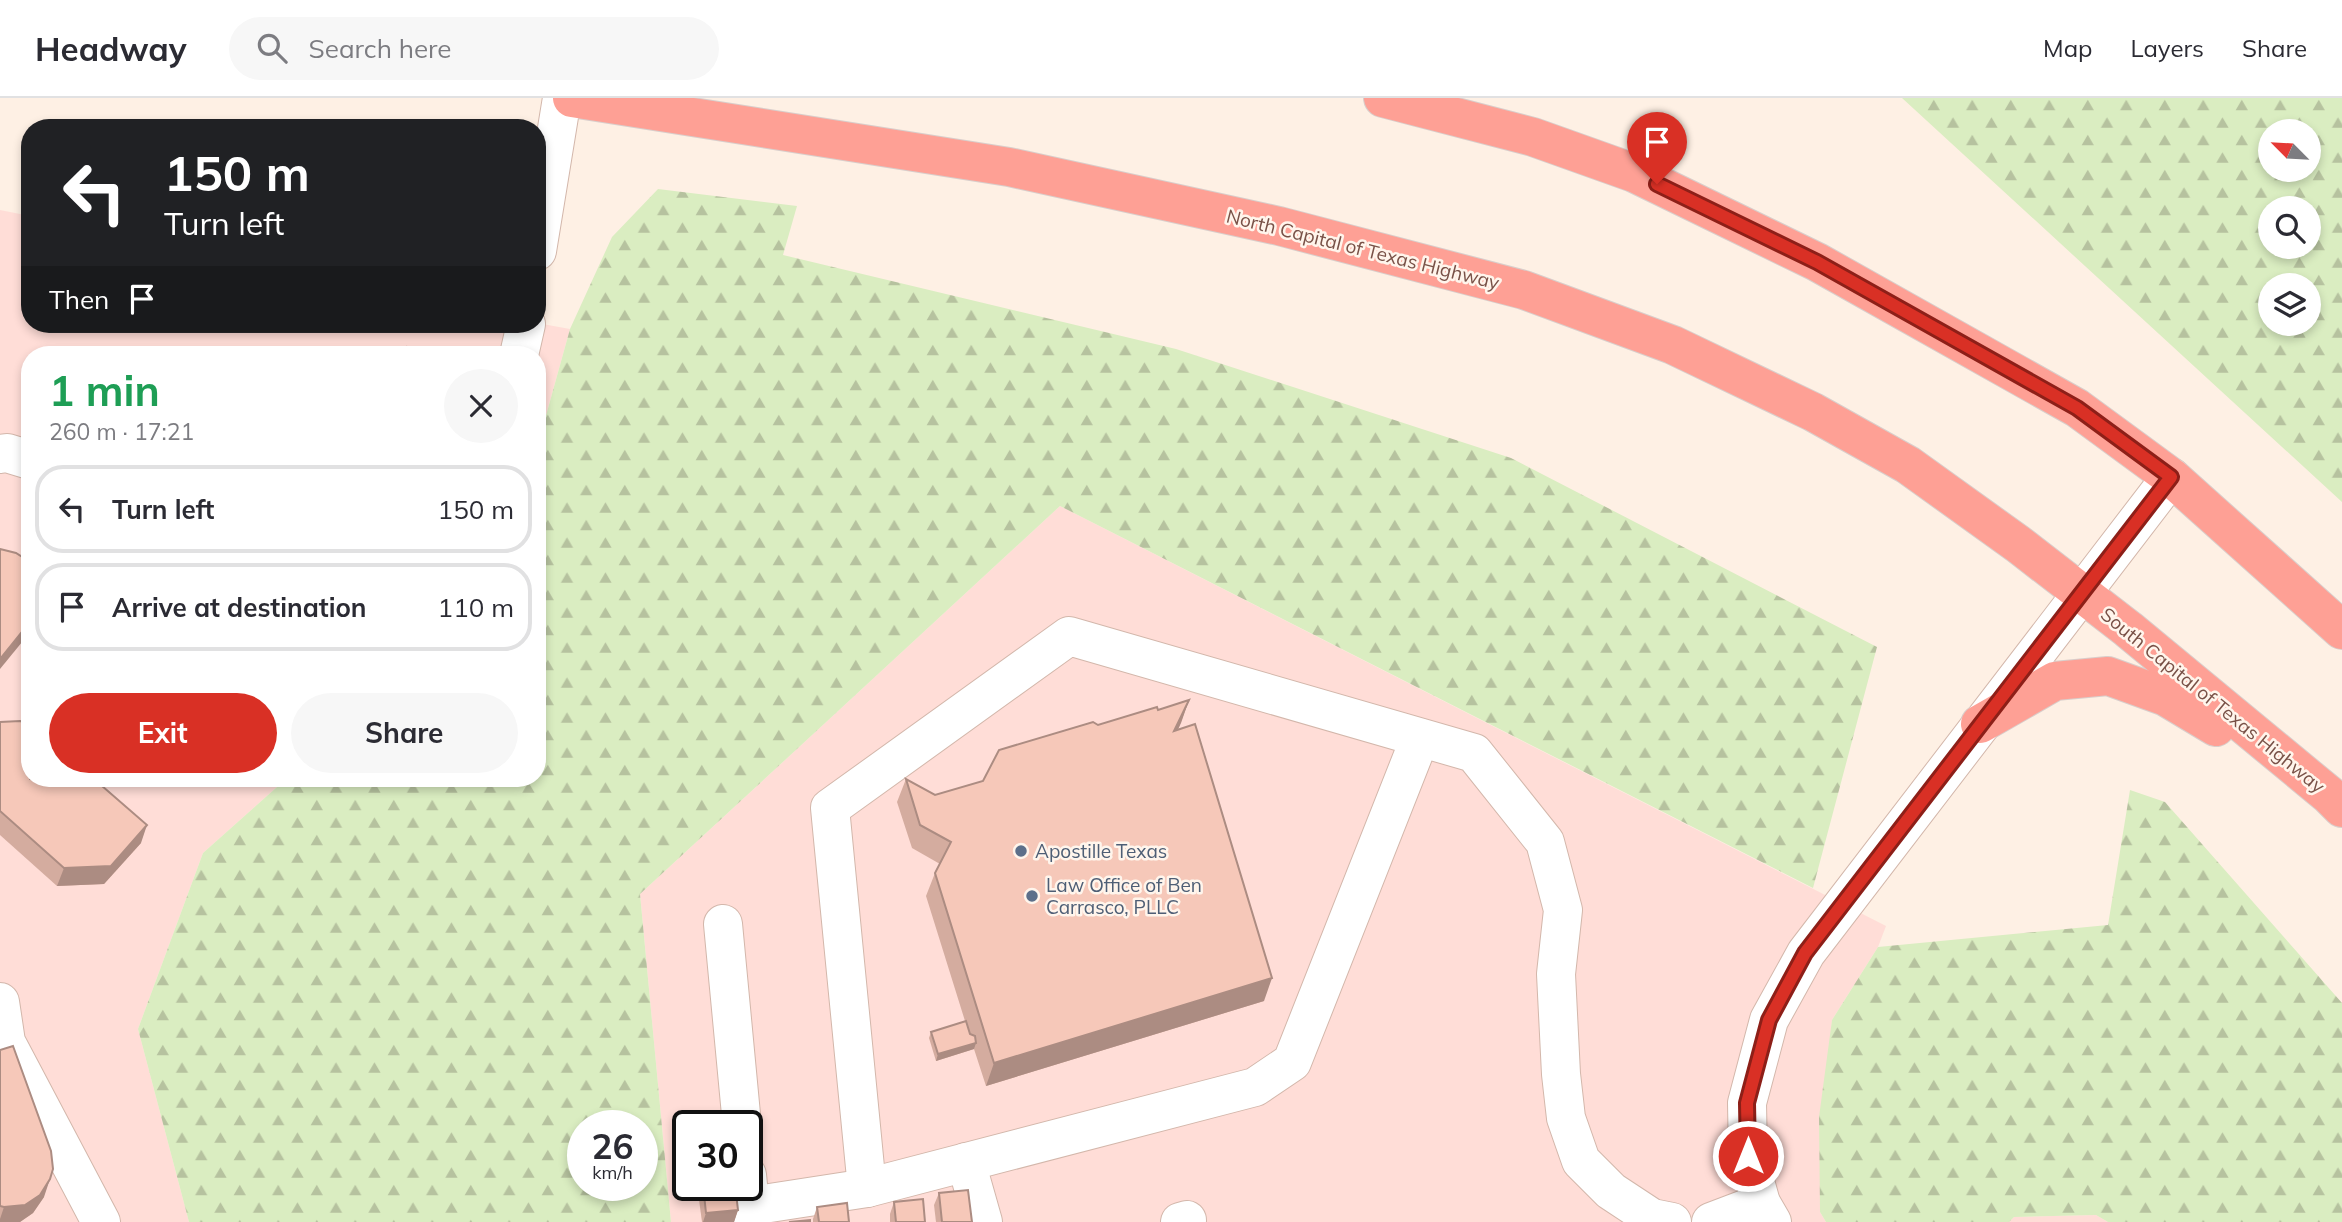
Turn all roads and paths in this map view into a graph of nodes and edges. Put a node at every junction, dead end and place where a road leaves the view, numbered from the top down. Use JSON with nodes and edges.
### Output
{"nodes":[{"id":1,"x":562,"y":98,"type":"edge"},
{"id":2,"x":572,"y":98,"type":"edge"},
{"id":3,"x":1383,"y":98,"type":"edge"},
{"id":4,"x":546,"y":196,"type":"edge"},
{"id":5,"x":0,"y":454,"type":"edge"},
{"id":6,"x":21,"y":457,"type":"edge"},
{"id":7,"x":2171,"y":477,"type":"junction"},
{"id":8,"x":2082,"y":594,"type":"junction"},
{"id":9,"x":2342,"y":630,"type":"edge"},
{"id":10,"x":1980,"y":724,"type":"junction"},
{"id":11,"x":1420,"y":738,"type":"junction"},
{"id":12,"x":2335,"y":802,"type":"edge"},
{"id":13,"x":723,"y":925,"type":"dead end"},
{"id":14,"x":0,"y":1002,"type":"edge"},
{"id":15,"x":3,"y":1039,"type":"edge"},
{"id":16,"x":741,"y":1110,"type":"edge"},
{"id":17,"x":966,"y":1162,"type":"junction"},
{"id":18,"x":867,"y":1188,"type":"junction"},
{"id":19,"x":763,"y":1200,"type":"edge"},
{"id":20,"x":1766,"y":1212,"type":"edge"},
{"id":21,"x":101,"y":1222,"type":"edge"},
{"id":22,"x":983,"y":1222,"type":"edge"},
{"id":23,"x":1672,"y":1222,"type":"edge"},
{"id":24,"x":1711,"y":1222,"type":"edge"}],
"edges":[{"from":1,"to":4,"type":"street"},
{"from":2,"to":8,"type":"highway","name":"North Capital of Texas Highway"},
{"from":3,"to":7,"type":"highway"},
{"from":5,"to":6,"type":"street"},
{"from":7,"to":8,"type":"street"},
{"from":7,"to":9,"type":"highway"},
{"from":8,"to":10,"type":"street"},
{"from":8,"to":12,"type":"highway","name":"South Capital of Texas Highway"},
{"from":10,"to":12,"type":"highway"},
{"from":10,"to":20,"type":"street"},
{"from":11,"to":17,"type":"street"},
{"from":11,"to":18,"type":"street"},
{"from":11,"to":23,"type":"street"},
{"from":13,"to":16,"type":"street"},
{"from":14,"to":15,"type":"street"},
{"from":15,"to":21,"type":"street"},
{"from":17,"to":18,"type":"street"},
{"from":17,"to":22,"type":"street"},
{"from":18,"to":19,"type":"street"},
{"from":20,"to":24,"type":"street"}]}
